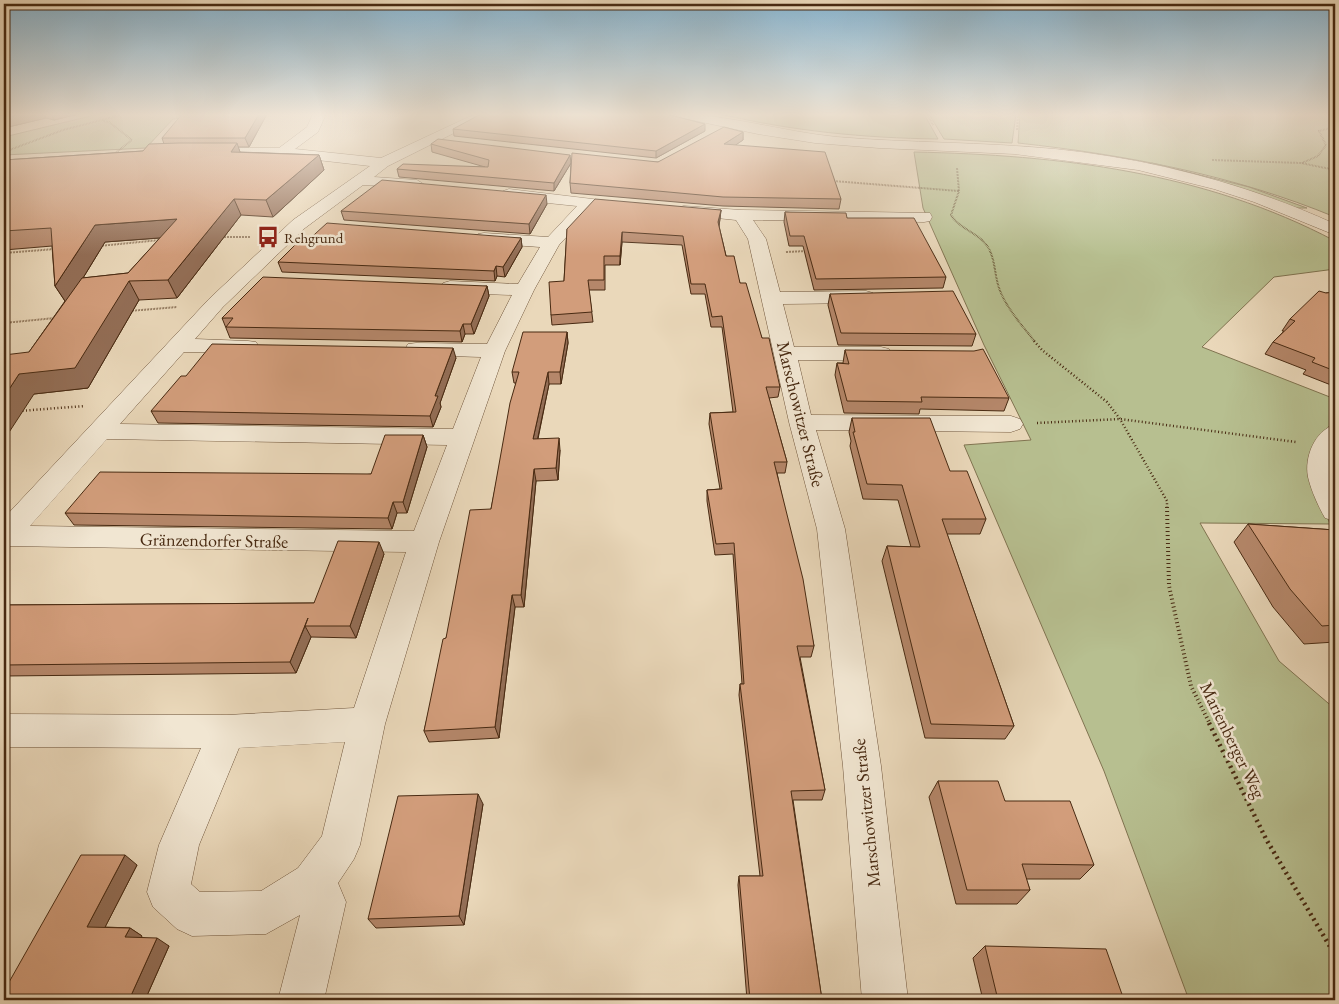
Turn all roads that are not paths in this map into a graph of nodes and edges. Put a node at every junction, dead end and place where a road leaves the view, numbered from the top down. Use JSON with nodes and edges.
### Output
{"nodes":[{"id":1,"x":363,"y":161,"type":"edge"},
{"id":2,"x":387,"y":161,"type":"edge"},
{"id":3,"x":1102,"y":161,"type":"edge"},
{"id":4,"x":383,"y":163,"type":"junction"},
{"id":5,"x":358,"y":180,"type":"junction"},
{"id":6,"x":445,"y":188,"type":"edge"},
{"id":7,"x":484,"y":192,"type":"edge"},
{"id":8,"x":590,"y":202,"type":"junction"},
{"id":9,"x":630,"y":206,"type":"edge"},
{"id":10,"x":659,"y":208,"type":"edge"},
{"id":11,"x":741,"y":215,"type":"junction"},
{"id":12,"x":924,"y":216,"type":"dead end"},
{"id":13,"x":328,"y":226,"type":"edge"},
{"id":14,"x":292,"y":230,"type":"junction"},
{"id":15,"x":1335,"y":230,"type":"edge"},
{"id":16,"x":465,"y":236,"type":"edge"},
{"id":17,"x":552,"y":243,"type":"junction"},
{"id":18,"x":242,"y":278,"type":"junction"},
{"id":19,"x":271,"y":280,"type":"edge"},
{"id":20,"x":436,"y":287,"type":"edge"},
{"id":21,"x":524,"y":290,"type":"junction"},
{"id":22,"x":886,"y":296,"type":"edge"},
{"id":23,"x":773,"y":298,"type":"junction"},
{"id":24,"x":177,"y":345,"type":"junction"},
{"id":25,"x":266,"y":347,"type":"edge"},
{"id":26,"x":395,"y":349,"type":"edge"},
{"id":27,"x":494,"y":351,"type":"junction"},
{"id":28,"x":786,"y":353,"type":"junction"},
{"id":29,"x":902,"y":354,"type":"edge"},
{"id":30,"x":801,"y":422,"type":"junction"},
{"id":31,"x":1011,"y":424,"type":"road end"},
{"id":32,"x":101,"y":431,"type":"junction"},
{"id":33,"x":463,"y":437,"type":"junction"},
{"id":34,"x":1330,"y":439,"type":"edge"},
{"id":35,"x":1335,"y":511,"type":"edge"},
{"id":36,"x":4,"y":536,"type":"edge"},
{"id":37,"x":424,"y":542,"type":"junction"},
{"id":38,"x":367,"y":724,"type":"junction"},
{"id":39,"x":4,"y":730,"type":"edge"},
{"id":40,"x":227,"y":732,"type":"junction"},
{"id":41,"x":313,"y":883,"type":"junction"},
{"id":42,"x":301,"y":1000,"type":"edge"},
{"id":43,"x":884,"y":1000,"type":"edge"}],
"edges":[{"from":1,"to":4,"type":"street"},
{"from":2,"to":4,"type":"street"},
{"from":3,"to":15,"type":"street"},
{"from":4,"to":5,"type":"street"},
{"from":5,"to":6,"type":"street"},
{"from":5,"to":14,"type":"street"},
{"from":7,"to":8,"type":"street"},
{"from":8,"to":9,"type":"street"},
{"from":8,"to":17,"type":"street"},
{"from":10,"to":11,"type":"street"},
{"from":11,"to":12,"type":"street"},
{"from":11,"to":23,"type":"street","name":"Marschowitzer Straße"},
{"from":13,"to":14,"type":"street"},
{"from":14,"to":18,"type":"street"},
{"from":16,"to":17,"type":"street"},
{"from":17,"to":21,"type":"street"},
{"from":18,"to":19,"type":"street"},
{"from":18,"to":24,"type":"street"},
{"from":20,"to":21,"type":"street"},
{"from":21,"to":27,"type":"street"},
{"from":22,"to":23,"type":"street"},
{"from":23,"to":28,"type":"street","name":"Marschowitzer Straße"},
{"from":24,"to":25,"type":"street"},
{"from":24,"to":32,"type":"street"},
{"from":26,"to":27,"type":"street"},
{"from":27,"to":33,"type":"street"},
{"from":28,"to":29,"type":"street"},
{"from":28,"to":30,"type":"street","name":"Marschowitzer Straße"},
{"from":30,"to":31,"type":"street"},
{"from":30,"to":43,"type":"street","name":"Marschowitzer Straße"},
{"from":32,"to":33,"type":"street"},
{"from":32,"to":36,"type":"street"},
{"from":33,"to":37,"type":"street"},
{"from":34,"to":35,"type":"street"},
{"from":36,"to":37,"type":"street","name":"Gränzendorfer Straße"},
{"from":37,"to":38,"type":"street"},
{"from":38,"to":40,"type":"street"},
{"from":38,"to":41,"type":"street"},
{"from":39,"to":40,"type":"street"},
{"from":40,"to":41,"type":"street"},
{"from":41,"to":42,"type":"street"}]}
